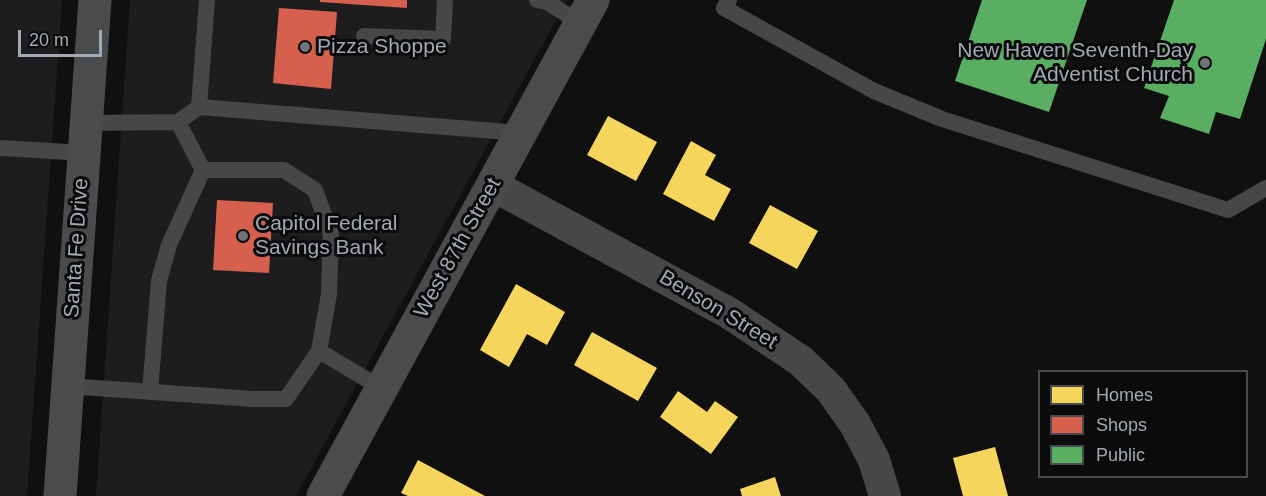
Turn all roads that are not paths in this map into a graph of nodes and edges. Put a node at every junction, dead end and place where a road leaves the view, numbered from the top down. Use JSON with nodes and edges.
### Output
{"nodes":[{"id":1,"x":95,"y":0,"type":"edge"},
{"id":2,"x":207,"y":0,"type":"edge"},
{"id":3,"x":445,"y":0,"type":"edge"},
{"id":4,"x":729,"y":0,"type":"edge"},
{"id":5,"x":544,"y":1,"type":"edge"},
{"id":6,"x":586,"y":11,"type":"edge"},
{"id":7,"x":364,"y":36,"type":"dead end"},
{"id":8,"x":199,"y":107,"type":"junction"},
{"id":9,"x":178,"y":122,"type":"junction"},
{"id":10,"x":520,"y":134,"type":"junction"},
{"id":11,"x":85,"y":138,"type":"junction"},
{"id":12,"x":0,"y":148,"type":"edge"},
{"id":13,"x":203,"y":170,"type":"junction"},
{"id":14,"x":492,"y":185,"type":"junction"},
{"id":15,"x":1266,"y":188,"type":"edge"},
{"id":16,"x":319,"y":351,"type":"junction"},
{"id":17,"x":67,"y":386,"type":"junction"},
{"id":18,"x":381,"y":388,"type":"junction"},
{"id":19,"x":150,"y":392,"type":"junction"},
{"id":20,"x":60,"y":496,"type":"edge"},
{"id":21,"x":322,"y":496,"type":"edge"},
{"id":22,"x":885,"y":496,"type":"edge"}],
"edges":[{"from":1,"to":11,"type":"street","name":"Santa Fe Drive"},
{"from":2,"to":8,"type":"lane"},
{"from":3,"to":7,"type":"lane"},
{"from":4,"to":15,"type":"lane"},
{"from":5,"to":6,"type":"lane"},
{"from":6,"to":10,"type":"street","name":"West 87th Street"},
{"from":8,"to":9,"type":"lane"},
{"from":8,"to":10,"type":"lane"},
{"from":9,"to":11,"type":"lane"},
{"from":9,"to":13,"type":"lane"},
{"from":10,"to":14,"type":"street","name":"West 87th Street"},
{"from":11,"to":12,"type":"lane"},
{"from":11,"to":17,"type":"street","name":"Santa Fe Drive"},
{"from":13,"to":16,"type":"lane"},
{"from":13,"to":19,"type":"lane"},
{"from":14,"to":18,"type":"street","name":"West 87th Street"},
{"from":14,"to":22,"type":"street","name":"Benson Street"},
{"from":16,"to":18,"type":"lane"},
{"from":16,"to":19,"type":"lane"},
{"from":17,"to":19,"type":"lane"},
{"from":17,"to":20,"type":"street","name":"Santa Fe Drive"},
{"from":18,"to":21,"type":"street","name":"West 87th Street"}]}
